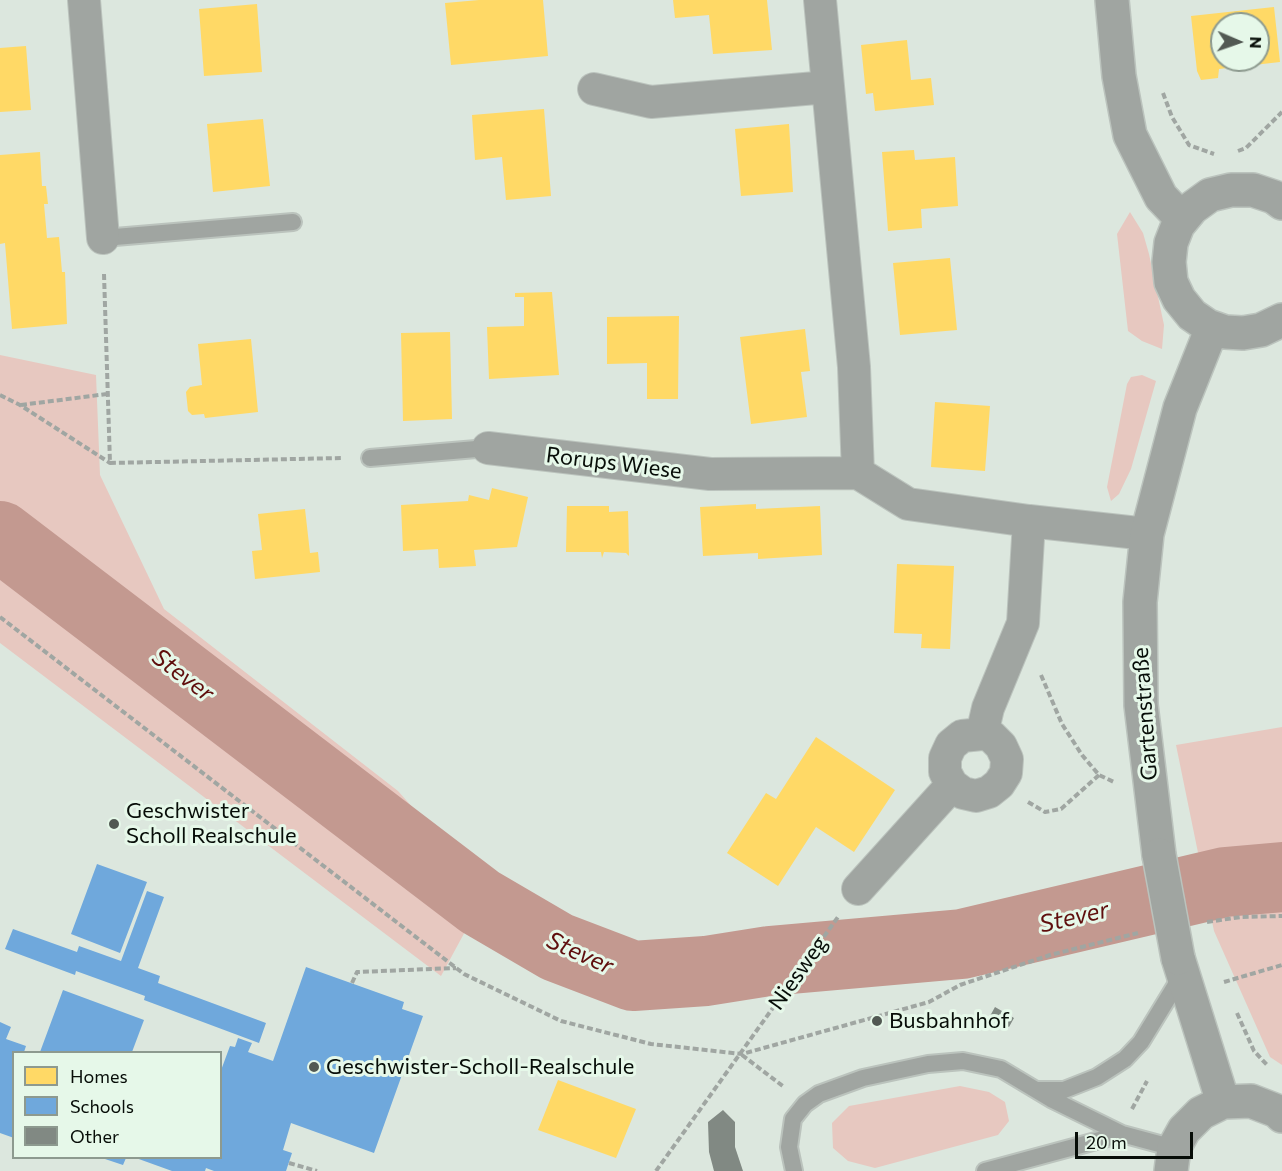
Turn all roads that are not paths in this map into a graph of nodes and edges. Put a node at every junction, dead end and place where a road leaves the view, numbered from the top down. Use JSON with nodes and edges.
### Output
{"nodes":[{"id":1,"x":84,"y":0,"type":"edge"},
{"id":2,"x":820,"y":0,"type":"edge"},
{"id":3,"x":1112,"y":0,"type":"edge"},
{"id":4,"x":828,"y":87,"type":"junction"},
{"id":5,"x":594,"y":89,"type":"dead end"},
{"id":6,"x":1279,"y":196,"type":"edge"},
{"id":7,"x":1182,"y":219,"type":"junction"},
{"id":8,"x":293,"y":222,"type":"dead end"},
{"id":9,"x":102,"y":238,"type":"joint"},
{"id":10,"x":1282,"y":320,"type":"edge"},
{"id":11,"x":1212,"y":328,"type":"junction"},
{"id":12,"x":488,"y":448,"type":"joint"},
{"id":13,"x":370,"y":458,"type":"road end"},
{"id":14,"x":858,"y":473,"type":"junction"},
{"id":15,"x":1029,"y":521,"type":"junction"},
{"id":16,"x":1147,"y":534,"type":"junction"},
{"id":17,"x":982,"y":734,"type":"junction"},
{"id":18,"x":952,"y":785,"type":"junction"},
{"id":19,"x":858,"y":889,"type":"road end"},
{"id":20,"x":1180,"y":966,"type":"junction"},
{"id":21,"x":1036,"y":1090,"type":"junction"},
{"id":22,"x":1224,"y":1102,"type":"junction"},
{"id":23,"x":1282,"y":1116,"type":"edge"},
{"id":24,"x":1122,"y":1134,"type":"junction"},
{"id":25,"x":1173,"y":1160,"type":"edge"},
{"id":26,"x":794,"y":1171,"type":"edge"},
{"id":27,"x":985,"y":1171,"type":"edge"}],
"edges":[{"from":1,"to":9,"type":"street"},
{"from":2,"to":4,"type":"street"},
{"from":3,"to":7,"type":"street"},
{"from":4,"to":5,"type":"street"},
{"from":4,"to":14,"type":"street"},
{"from":6,"to":7,"type":"street"},
{"from":7,"to":11,"type":"street"},
{"from":8,"to":9,"type":"lane"},
{"from":10,"to":11,"type":"street"},
{"from":11,"to":16,"type":"street","name":"Gartenstraße"},
{"from":12,"to":13,"type":"lane","name":"Rorups Wiese"},
{"from":12,"to":14,"type":"street","name":"Rorups Wiese"},
{"from":14,"to":15,"type":"street"},
{"from":15,"to":16,"type":"street"},
{"from":15,"to":17,"type":"street"},
{"from":16,"to":20,"type":"street","name":"Gartenstraße","bridge":true},
{"from":17,"to":18,"type":"street"},
{"from":17,"to":18,"type":"street"},
{"from":18,"to":19,"type":"street"},
{"from":20,"to":21,"type":"lane"},
{"from":20,"to":22,"type":"street","name":"Gartenstraße"},
{"from":21,"to":24,"type":"lane"},
{"from":21,"to":26,"type":"lane"},
{"from":22,"to":23,"type":"street"},
{"from":22,"to":25,"type":"street"},
{"from":24,"to":25,"type":"lane"},
{"from":24,"to":27,"type":"lane"}]}
